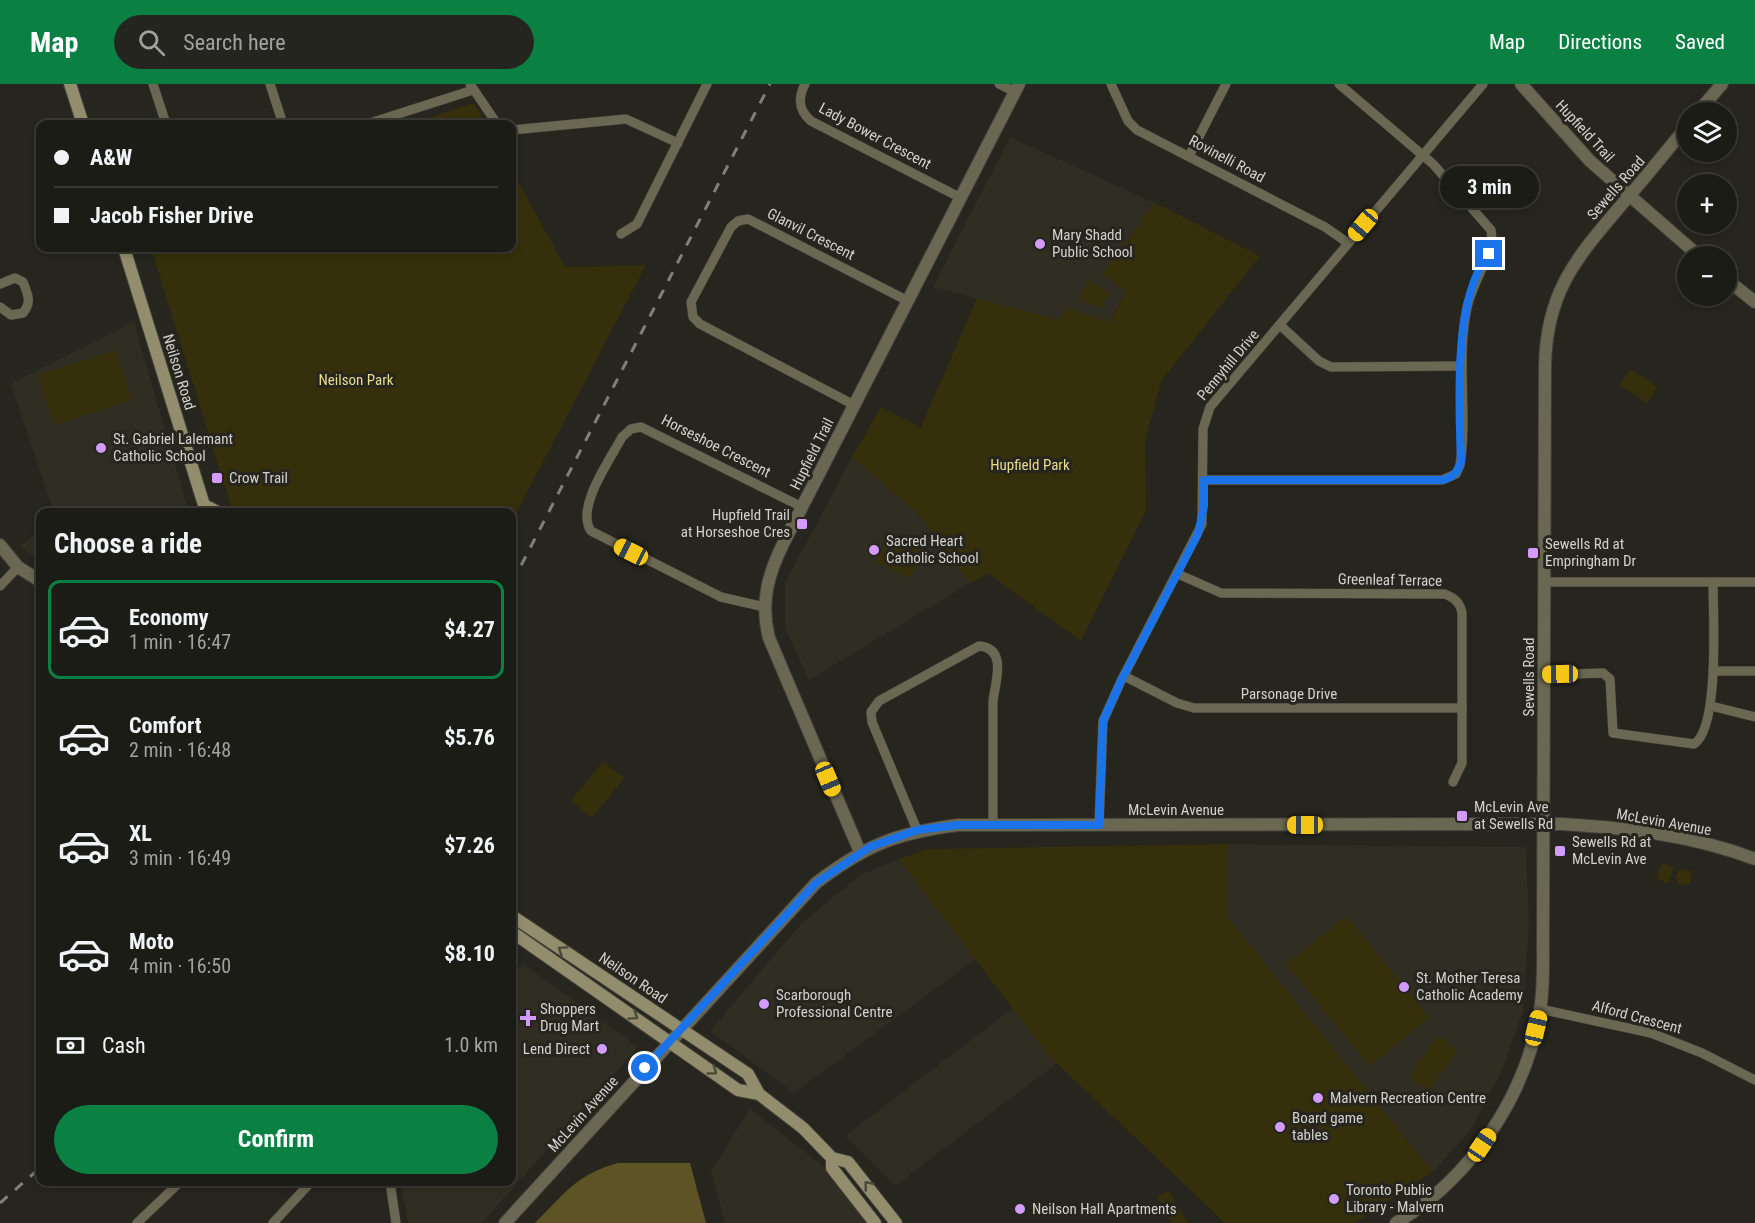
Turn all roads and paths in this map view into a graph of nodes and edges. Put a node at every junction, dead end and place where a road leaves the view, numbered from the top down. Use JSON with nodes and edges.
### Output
{"nodes":[{"id":1,"x":70,"y":84,"type":"edge"},
{"id":2,"x":153,"y":84,"type":"edge"},
{"id":3,"x":270,"y":84,"type":"edge"},
{"id":4,"x":707,"y":84,"type":"edge"},
{"id":5,"x":805,"y":84,"type":"edge"},
{"id":6,"x":999,"y":84,"type":"edge"},
{"id":7,"x":1111,"y":84,"type":"edge"},
{"id":8,"x":1226,"y":84,"type":"edge"},
{"id":9,"x":1339,"y":84,"type":"edge"},
{"id":10,"x":1483,"y":84,"type":"edge"},
{"id":11,"x":1521,"y":84,"type":"edge"},
{"id":12,"x":1722,"y":84,"type":"edge"},
{"id":13,"x":472,"y":87,"type":"edge"},
{"id":14,"x":1017,"y":88,"type":"edge"},
{"id":15,"x":1707,"y":102,"type":"edge"},
{"id":16,"x":82,"y":120,"type":"edge"},
{"id":17,"x":165,"y":120,"type":"edge"},
{"id":18,"x":283,"y":120,"type":"edge"},
{"id":19,"x":378,"y":120,"type":"edge"},
{"id":20,"x":494,"y":120,"type":"edge"},
{"id":21,"x":516,"y":130,"type":"edge"},
{"id":22,"x":1677,"y":138,"type":"edge"},
{"id":23,"x":678,"y":143,"type":"junction"},
{"id":24,"x":1423,"y":154,"type":"junction"},
{"id":25,"x":1189,"y":156,"type":"junction"},
{"id":26,"x":1629,"y":196,"type":"junction"},
{"id":27,"x":962,"y":198,"type":"junction"},
{"id":28,"x":621,"y":234,"type":"dead end"},
{"id":29,"x":1348,"y":243,"type":"junction"},
{"id":30,"x":1687,"y":246,"type":"edge"},
{"id":31,"x":124,"y":252,"type":"edge"},
{"id":32,"x":0,"y":284,"type":"edge"},
{"id":33,"x":1737,"y":288,"type":"edge"},
{"id":34,"x":908,"y":301,"type":"junction"},
{"id":35,"x":1755,"y":302,"type":"edge"},
{"id":36,"x":0,"y":307,"type":"edge"},
{"id":37,"x":1281,"y":326,"type":"junction"},
{"id":38,"x":1462,"y":366,"type":"junction"},
{"id":39,"x":854,"y":405,"type":"junction"},
{"id":40,"x":1204,"y":480,"type":"junction"},
{"id":41,"x":802,"y":507,"type":"junction"},
{"id":42,"x":203,"y":508,"type":"edge"},
{"id":43,"x":0,"y":545,"type":"edge"},
{"id":44,"x":18,"y":567,"type":"junction"},
{"id":45,"x":1178,"y":574,"type":"junction"},
{"id":46,"x":36,"y":578,"type":"edge"},
{"id":47,"x":1544,"y":582,"type":"junction"},
{"id":48,"x":1713,"y":582,"type":"junction"},
{"id":49,"x":1755,"y":582,"type":"edge"},
{"id":50,"x":0,"y":586,"type":"edge"},
{"id":51,"x":765,"y":607,"type":"junction"},
{"id":52,"x":1713,"y":670,"type":"junction"},
{"id":53,"x":1755,"y":672,"type":"edge"},
{"id":54,"x":1124,"y":675,"type":"junction"},
{"id":55,"x":1545,"y":675,"type":"junction"},
{"id":56,"x":1711,"y":706,"type":"junction"},
{"id":57,"x":1462,"y":708,"type":"junction"},
{"id":58,"x":1755,"y":717,"type":"edge"},
{"id":59,"x":1453,"y":782,"type":"dead end"},
{"id":60,"x":1544,"y":824,"type":"junction"},
{"id":61,"x":993,"y":825,"type":"junction"},
{"id":62,"x":1099,"y":825,"type":"junction"},
{"id":63,"x":917,"y":830,"type":"junction"},
{"id":64,"x":860,"y":852,"type":"junction"},
{"id":65,"x":1755,"y":859,"type":"edge"},
{"id":66,"x":516,"y":919,"type":"edge"},
{"id":67,"x":516,"y":935,"type":"edge"},
{"id":68,"x":1540,"y":1009,"type":"junction"},
{"id":69,"x":681,"y":1029,"type":"junction"},
{"id":70,"x":670,"y":1040,"type":"junction"},
{"id":71,"x":1755,"y":1080,"type":"edge"},
{"id":72,"x":759,"y":1094,"type":"junction"},
{"id":73,"x":832,"y":1158,"type":"junction"},
{"id":74,"x":176,"y":1186,"type":"edge"},
{"id":75,"x":307,"y":1186,"type":"edge"},
{"id":76,"x":391,"y":1186,"type":"edge"},
{"id":77,"x":137,"y":1223,"type":"edge"},
{"id":78,"x":273,"y":1223,"type":"edge"},
{"id":79,"x":396,"y":1223,"type":"edge"},
{"id":80,"x":506,"y":1223,"type":"edge"},
{"id":81,"x":875,"y":1223,"type":"edge"},
{"id":82,"x":896,"y":1223,"type":"edge"},
{"id":83,"x":1396,"y":1223,"type":"edge"}],
"edges":[{"from":1,"to":16,"type":"main road"},
{"from":2,"to":17,"type":"street"},
{"from":3,"to":18,"type":"street"},
{"from":4,"to":23,"type":"street"},
{"from":5,"to":27,"type":"street","name":"Lady Bower Crescent"},
{"from":6,"to":14,"type":"street"},
{"from":7,"to":25,"type":"street","name":"Rovinelli Road"},
{"from":8,"to":25,"type":"street"},
{"from":9,"to":24,"type":"street"},
{"from":10,"to":24,"type":"street","name":"Pennyhill Drive"},
{"from":11,"to":26,"type":"street","name":"Hupfield Trail"},
{"from":12,"to":15,"type":"street"},
{"from":13,"to":19,"type":"street"},
{"from":13,"to":20,"type":"street"},
{"from":14,"to":27,"type":"street","name":"Hupfield Trail"},
{"from":21,"to":23,"type":"street"},
{"from":22,"to":26,"type":"street","name":"Sewells Road"},
{"from":23,"to":28,"type":"street"},
{"from":24,"to":29,"type":"street","name":"Pennyhill Drive"},
{"from":24,"to":38,"type":"street"},
{"from":25,"to":29,"type":"street","name":"Rovinelli Road"},
{"from":26,"to":30,"type":"street","name":"Hupfield Trail"},
{"from":26,"to":47,"type":"street","name":"Sewells Road"},
{"from":27,"to":34,"type":"street","name":"Hupfield Trail"},
{"from":29,"to":37,"type":"street","name":"Pennyhill Drive"},
{"from":31,"to":42,"type":"main road","name":"Neilson Road"},
{"from":32,"to":36,"type":"street"},
{"from":33,"to":35,"type":"street"},
{"from":34,"to":39,"type":"street","name":"Hupfield Trail"},
{"from":34,"to":39,"type":"street","name":"Glanvil Crescent"},
{"from":37,"to":38,"type":"street"},
{"from":37,"to":40,"type":"street","name":"Pennyhill Drive"},
{"from":38,"to":40,"type":"street"},
{"from":39,"to":41,"type":"street","name":"Hupfield Trail"},
{"from":40,"to":45,"type":"street","name":"Pennyhill Drive"},
{"from":41,"to":51,"type":"street","name":"Hupfield Trail"},
{"from":41,"to":51,"type":"street","name":"Horseshoe Crescent"},
{"from":43,"to":44,"type":"street"},
{"from":44,"to":46,"type":"street"},
{"from":44,"to":50,"type":"street"},
{"from":45,"to":54,"type":"street","name":"Pennyhill Drive"},
{"from":45,"to":57,"type":"street","name":"Greenleaf Terrace"},
{"from":47,"to":48,"type":"street"},
{"from":47,"to":55,"type":"street","name":"Sewells Road"},
{"from":48,"to":49,"type":"street"},
{"from":48,"to":52,"type":"street"},
{"from":51,"to":64,"type":"street","name":"Hupfield Trail"},
{"from":52,"to":53,"type":"street"},
{"from":52,"to":56,"type":"street"},
{"from":54,"to":57,"type":"street","name":"Parsonage Drive"},
{"from":54,"to":62,"type":"street","name":"Pennyhill Drive"},
{"from":55,"to":56,"type":"street"},
{"from":55,"to":60,"type":"street","name":"Sewells Road"},
{"from":56,"to":58,"type":"street"},
{"from":57,"to":59,"type":"street","name":"Greenleaf Terrace"},
{"from":60,"to":62,"type":"street","name":"McLevin Avenue"},
{"from":60,"to":65,"type":"street","name":"McLevin Avenue"},
{"from":60,"to":68,"type":"street","name":"Sewells Road"},
{"from":61,"to":62,"type":"street","name":"McLevin Avenue"},
{"from":61,"to":63,"type":"street","name":"McLevin Avenue"},
{"from":61,"to":63,"type":"street"},
{"from":63,"to":64,"type":"street","name":"McLevin Avenue"},
{"from":64,"to":69,"type":"street","name":"McLevin Avenue"},
{"from":69,"to":66,"type":"main road","name":"Neilson Road","one_way":true},
{"from":67,"to":70,"type":"main road","name":"Neilson Road","one_way":true},
{"from":68,"to":71,"type":"street","name":"Alford Crescent"},
{"from":68,"to":83,"type":"street","name":"Sewells Road"},
{"from":69,"to":70,"type":"street","name":"McLevin Avenue"},
{"from":69,"to":72,"type":"main road","name":"Neilson Road"},
{"from":70,"to":72,"type":"main road","name":"Neilson Road","one_way":true},
{"from":70,"to":80,"type":"street","name":"McLevin Avenue"},
{"from":72,"to":73,"type":"main road","name":"Neilson Road"},
{"from":73,"to":81,"type":"main road","name":"Neilson Road"},
{"from":82,"to":73,"type":"main road","name":"Neilson Road","one_way":true},
{"from":74,"to":77,"type":"street"},
{"from":75,"to":78,"type":"street"},
{"from":76,"to":79,"type":"street"}]}
